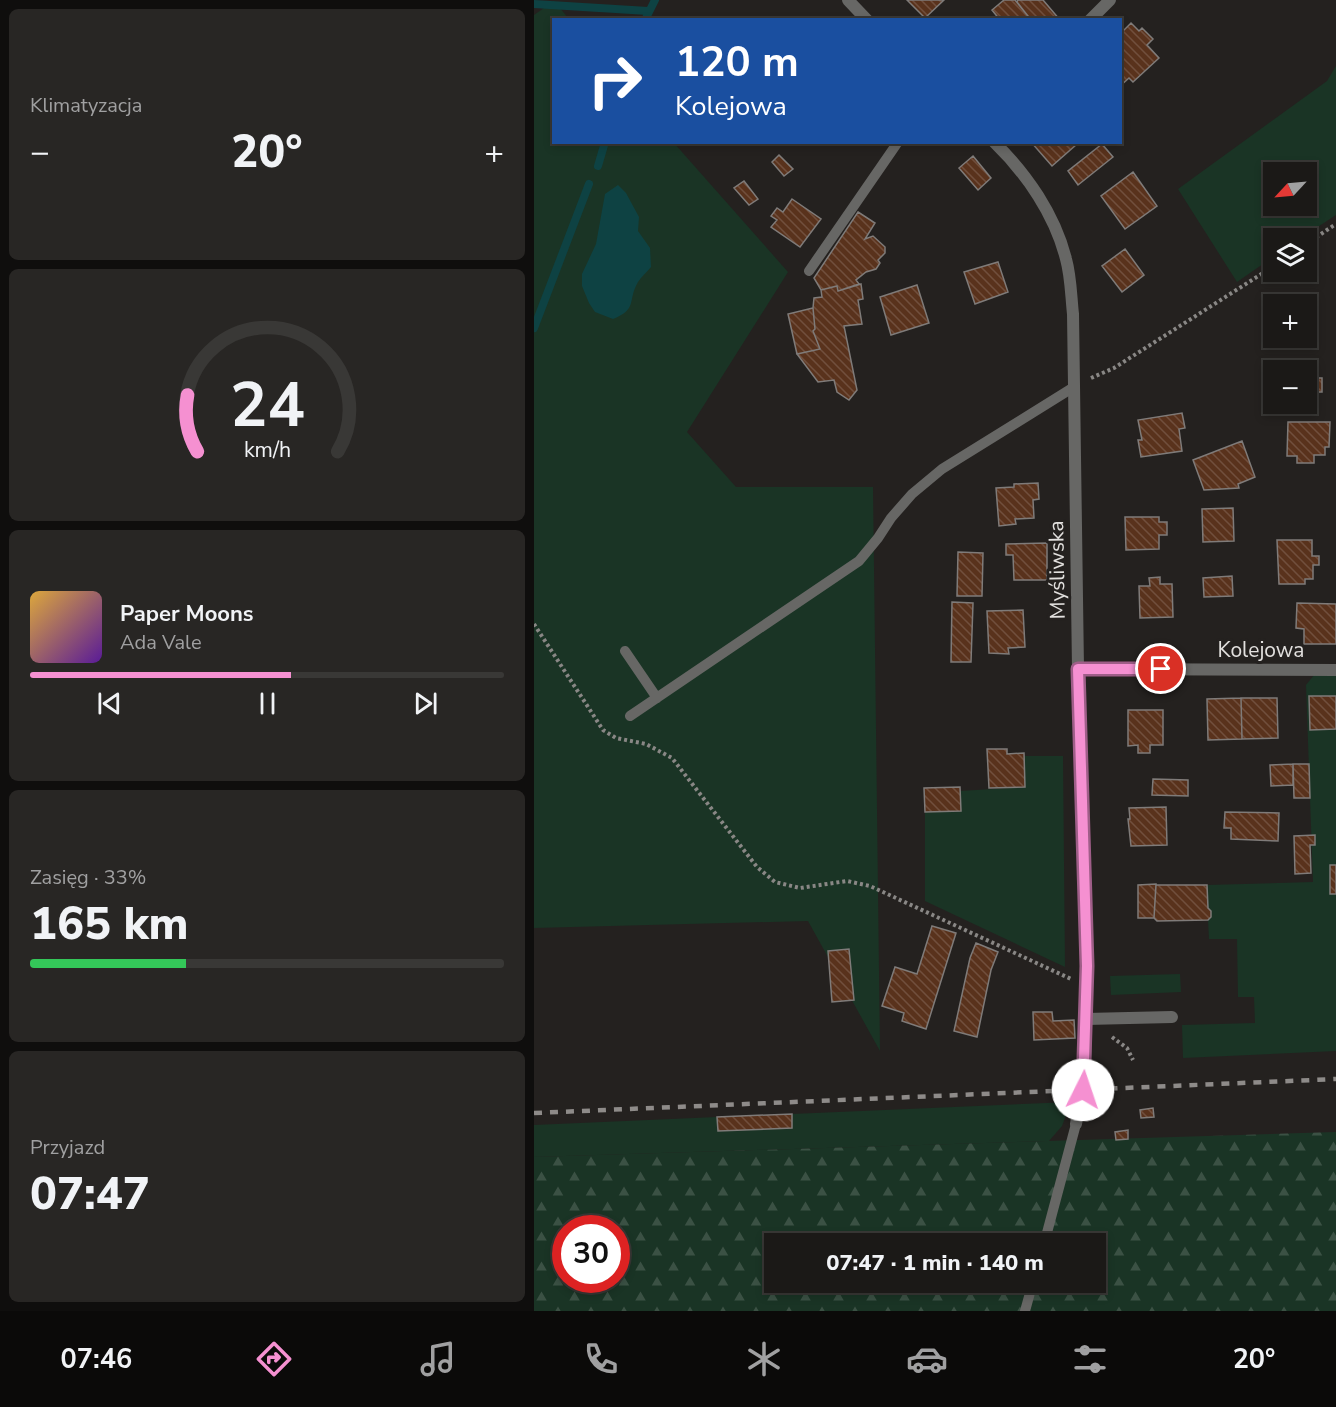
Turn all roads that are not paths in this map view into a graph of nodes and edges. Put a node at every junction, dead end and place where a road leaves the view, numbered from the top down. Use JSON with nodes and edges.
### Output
{"nodes":[{"id":1,"x":848,"y":0,"type":"edge"},
{"id":2,"x":1110,"y":0,"type":"edge"},
{"id":3,"x":865,"y":18,"type":"edge"},
{"id":4,"x":1092,"y":18,"type":"edge"},
{"id":5,"x":897,"y":144,"type":"edge"},
{"id":6,"x":996,"y":144,"type":"edge"},
{"id":7,"x":809,"y":271,"type":"dead end"},
{"id":8,"x":1074,"y":387,"type":"junction"},
{"id":9,"x":625,"y":651,"type":"dead end"},
{"id":10,"x":1078,"y":669,"type":"junction"},
{"id":11,"x":1336,"y":670,"type":"edge"},
{"id":12,"x":657,"y":698,"type":"junction"},
{"id":13,"x":630,"y":716,"type":"dead end"},
{"id":14,"x":1172,"y":1017,"type":"dead end"},
{"id":15,"x":1086,"y":1019,"type":"junction"},
{"id":16,"x":1077,"y":1124,"type":"joint"},
{"id":17,"x":1047,"y":1233,"type":"edge"},
{"id":18,"x":1030,"y":1293,"type":"edge"},
{"id":19,"x":1025,"y":1311,"type":"edge"}],
"edges":[{"from":1,"to":3,"type":"street"},
{"from":2,"to":4,"type":"street"},
{"from":5,"to":7,"type":"lane"},
{"from":6,"to":8,"type":"street","name":"Myśliwska"},
{"from":8,"to":10,"type":"street","name":"Myśliwska"},
{"from":8,"to":12,"type":"lane"},
{"from":9,"to":12,"type":"lane"},
{"from":10,"to":11,"type":"street","name":"Kolejowa"},
{"from":10,"to":15,"type":"street","name":"Myśliwska"},
{"from":12,"to":13,"type":"lane"},
{"from":14,"to":15,"type":"street"},
{"from":15,"to":16,"type":"street","name":"Myśliwska"},
{"from":16,"to":17,"type":"lane"},
{"from":18,"to":19,"type":"lane"}]}
